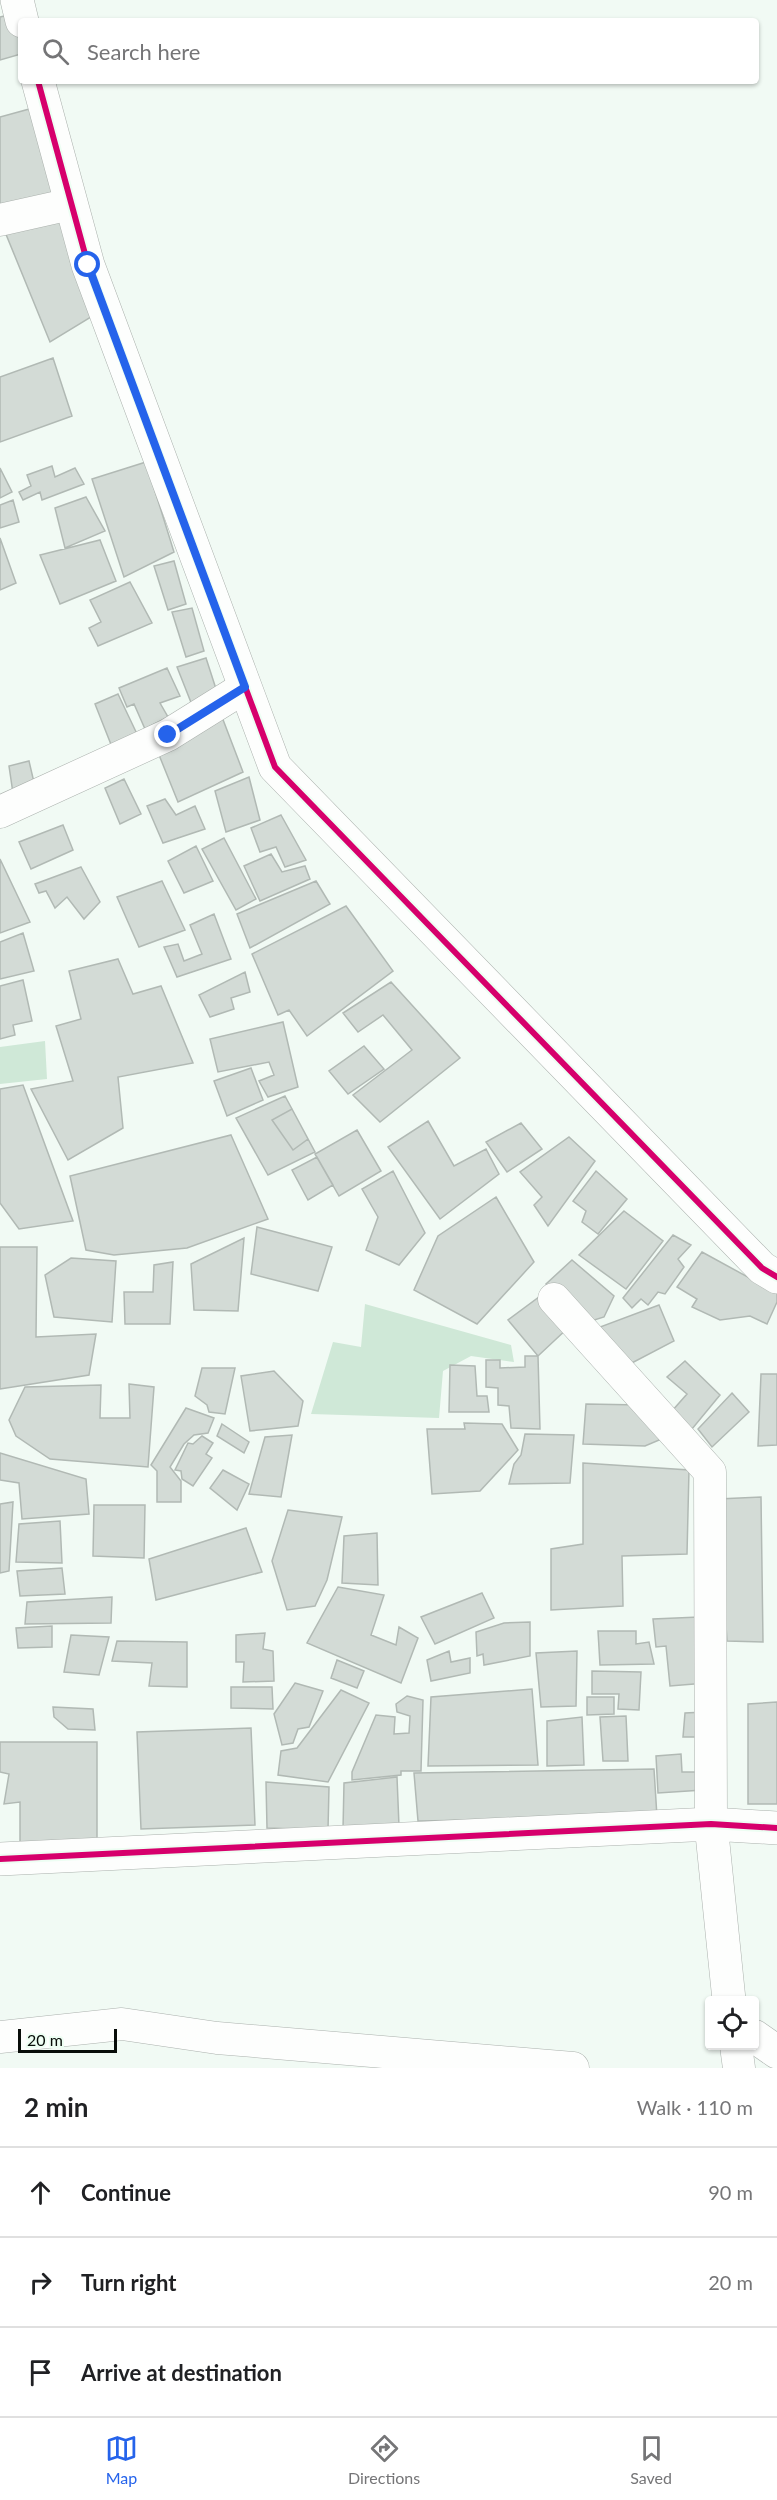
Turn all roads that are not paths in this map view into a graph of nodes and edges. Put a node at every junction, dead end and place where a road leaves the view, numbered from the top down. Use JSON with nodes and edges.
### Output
{"nodes":[{"id":1,"x":17,"y":0,"type":"edge"},
{"id":2,"x":21,"y":18,"type":"edge"},
{"id":3,"x":39,"y":84,"type":"edge"},
{"id":4,"x":71,"y":204,"type":"junction"},
{"id":5,"x":0,"y":220,"type":"edge"},
{"id":6,"x":245,"y":687,"type":"junction"},
{"id":7,"x":0,"y":812,"type":"edge"},
{"id":8,"x":777,"y":1277,"type":"edge"},
{"id":9,"x":554,"y":1299,"type":"dead end"},
{"id":10,"x":711,"y":1824,"type":"junction"},
{"id":11,"x":777,"y":1828,"type":"edge"},
{"id":12,"x":0,"y":1859,"type":"edge"},
{"id":13,"x":728,"y":1996,"type":"edge"},
{"id":14,"x":0,"y":2037,"type":"edge"},
{"id":15,"x":759,"y":2039,"type":"edge"},
{"id":16,"x":737,"y":2050,"type":"edge"},
{"id":17,"x":777,"y":2052,"type":"edge"},
{"id":18,"x":573,"y":2068,"type":"edge"},
{"id":19,"x":740,"y":2068,"type":"edge"}],
"edges":[{"from":1,"to":2,"type":"street"},
{"from":3,"to":4,"type":"street"},
{"from":4,"to":5,"type":"street"},
{"from":4,"to":6,"type":"street"},
{"from":6,"to":7,"type":"street"},
{"from":6,"to":8,"type":"street"},
{"from":9,"to":10,"type":"street"},
{"from":10,"to":11,"type":"street"},
{"from":10,"to":12,"type":"street"},
{"from":10,"to":13,"type":"street"},
{"from":14,"to":18,"type":"street"},
{"from":15,"to":17,"type":"street"},
{"from":16,"to":19,"type":"street"}]}
